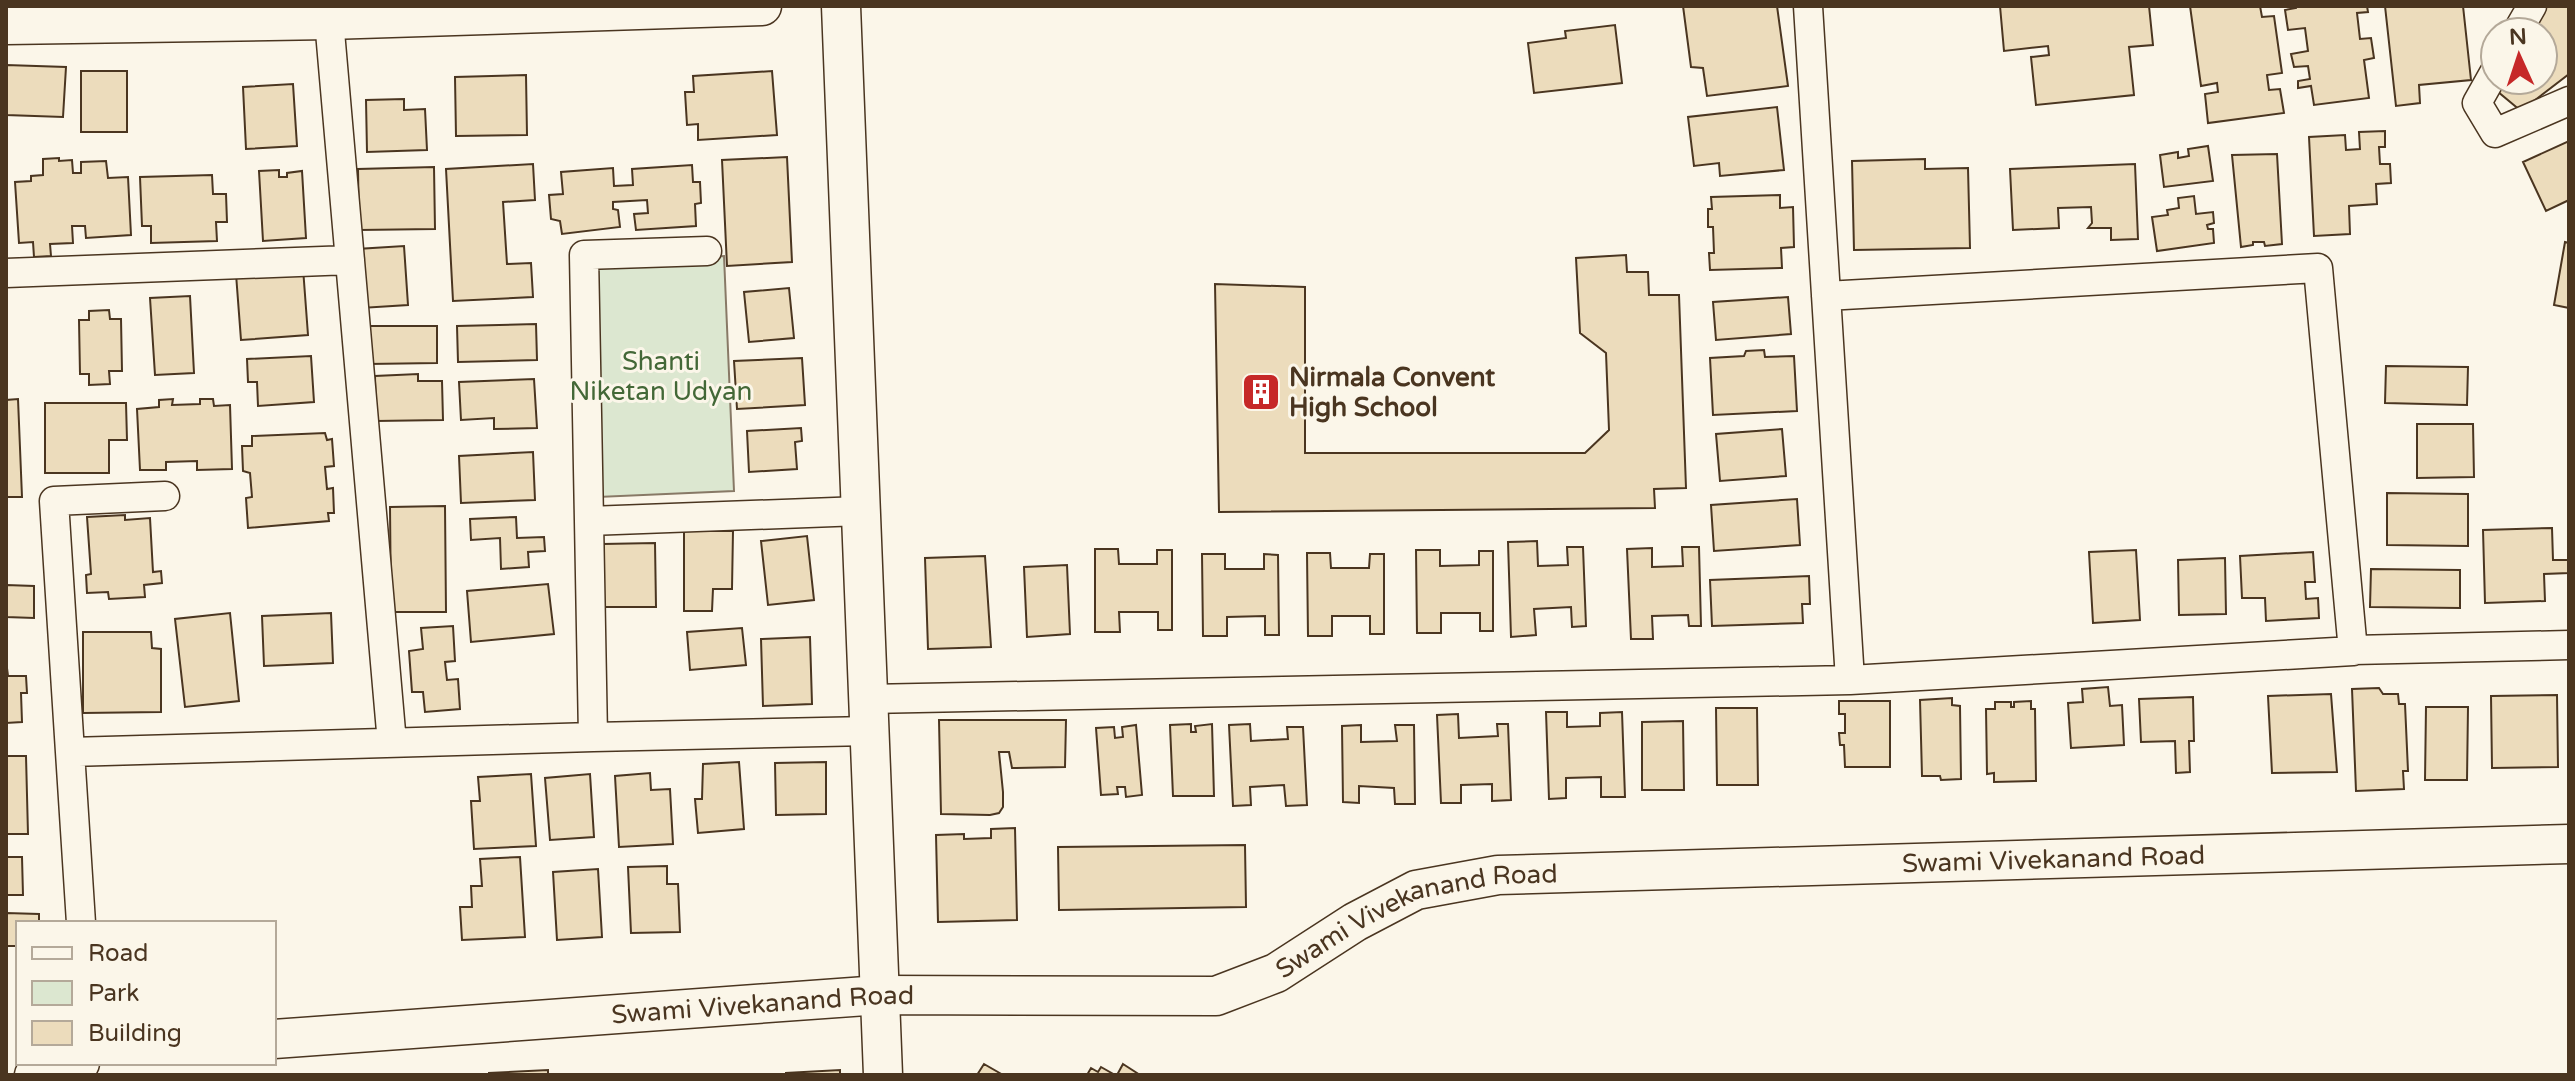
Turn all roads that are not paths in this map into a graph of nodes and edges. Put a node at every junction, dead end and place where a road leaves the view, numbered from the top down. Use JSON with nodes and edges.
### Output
{"nodes":[{"id":1,"x":762,"y":6,"type":"edge"},
{"id":2,"x":841,"y":6,"type":"edge"},
{"id":3,"x":1808,"y":6,"type":"edge"},
{"id":4,"x":646,"y":9,"type":"edge"},
{"id":5,"x":82,"y":15,"type":"edge"},
{"id":6,"x":329,"y":20,"type":"junction"},
{"id":7,"x":6,"y":25,"type":"edge"},
{"id":8,"x":2481,"y":96,"type":"edge"},
{"id":9,"x":2569,"y":101,"type":"edge"},
{"id":10,"x":707,"y":251,"type":"dead end"},
{"id":11,"x":350,"y":260,"type":"junction"},
{"id":12,"x":6,"y":273,"type":"edge"},
{"id":13,"x":1826,"y":296,"type":"junction"},
{"id":14,"x":165,"y":496,"type":"dead end"},
{"id":15,"x":861,"y":511,"type":"junction"},
{"id":16,"x":589,"y":521,"type":"junction"},
{"id":17,"x":2569,"y":645,"type":"edge"},
{"id":18,"x":2353,"y":650,"type":"junction"},
{"id":19,"x":1850,"y":680,"type":"junction"},
{"id":20,"x":869,"y":715,"type":"junction"},
{"id":21,"x":593,"y":737,"type":"junction"},
{"id":22,"x":392,"y":743,"type":"junction"},
{"id":23,"x":70,"y":752,"type":"junction"},
{"id":24,"x":2569,"y":844,"type":"edge"},
{"id":25,"x":81,"y":921,"type":"edge"},
{"id":26,"x":880,"y":995,"type":"junction"},
{"id":27,"x":276,"y":1039,"type":"edge"},
{"id":28,"x":72,"y":1065,"type":"edge"},
{"id":29,"x":34,"y":1075,"type":"edge"},
{"id":30,"x":883,"y":1075,"type":"edge"}],
"edges":[{"from":1,"to":4,"type":"street"},
{"from":2,"to":15,"type":"street"},
{"from":3,"to":13,"type":"street"},
{"from":4,"to":6,"type":"street"},
{"from":5,"to":6,"type":"street"},
{"from":5,"to":7,"type":"street"},
{"from":6,"to":11,"type":"street"},
{"from":8,"to":9,"type":"street"},
{"from":10,"to":16,"type":"street"},
{"from":11,"to":12,"type":"street"},
{"from":11,"to":22,"type":"street"},
{"from":13,"to":18,"type":"street"},
{"from":13,"to":19,"type":"street"},
{"from":14,"to":23,"type":"street"},
{"from":15,"to":16,"type":"street"},
{"from":15,"to":20,"type":"street"},
{"from":16,"to":21,"type":"street"},
{"from":17,"to":18,"type":"street"},
{"from":18,"to":19,"type":"street"},
{"from":19,"to":20,"type":"street"},
{"from":20,"to":21,"type":"street"},
{"from":20,"to":26,"type":"street"},
{"from":21,"to":22,"type":"street"},
{"from":22,"to":23,"type":"street"},
{"from":23,"to":25,"type":"street"},
{"from":24,"to":26,"type":"street","name":"Swami Vivekanand Road"},
{"from":26,"to":27,"type":"street","name":"Swami Vivekanand Road"},
{"from":26,"to":30,"type":"street"},
{"from":28,"to":29,"type":"street"}]}
